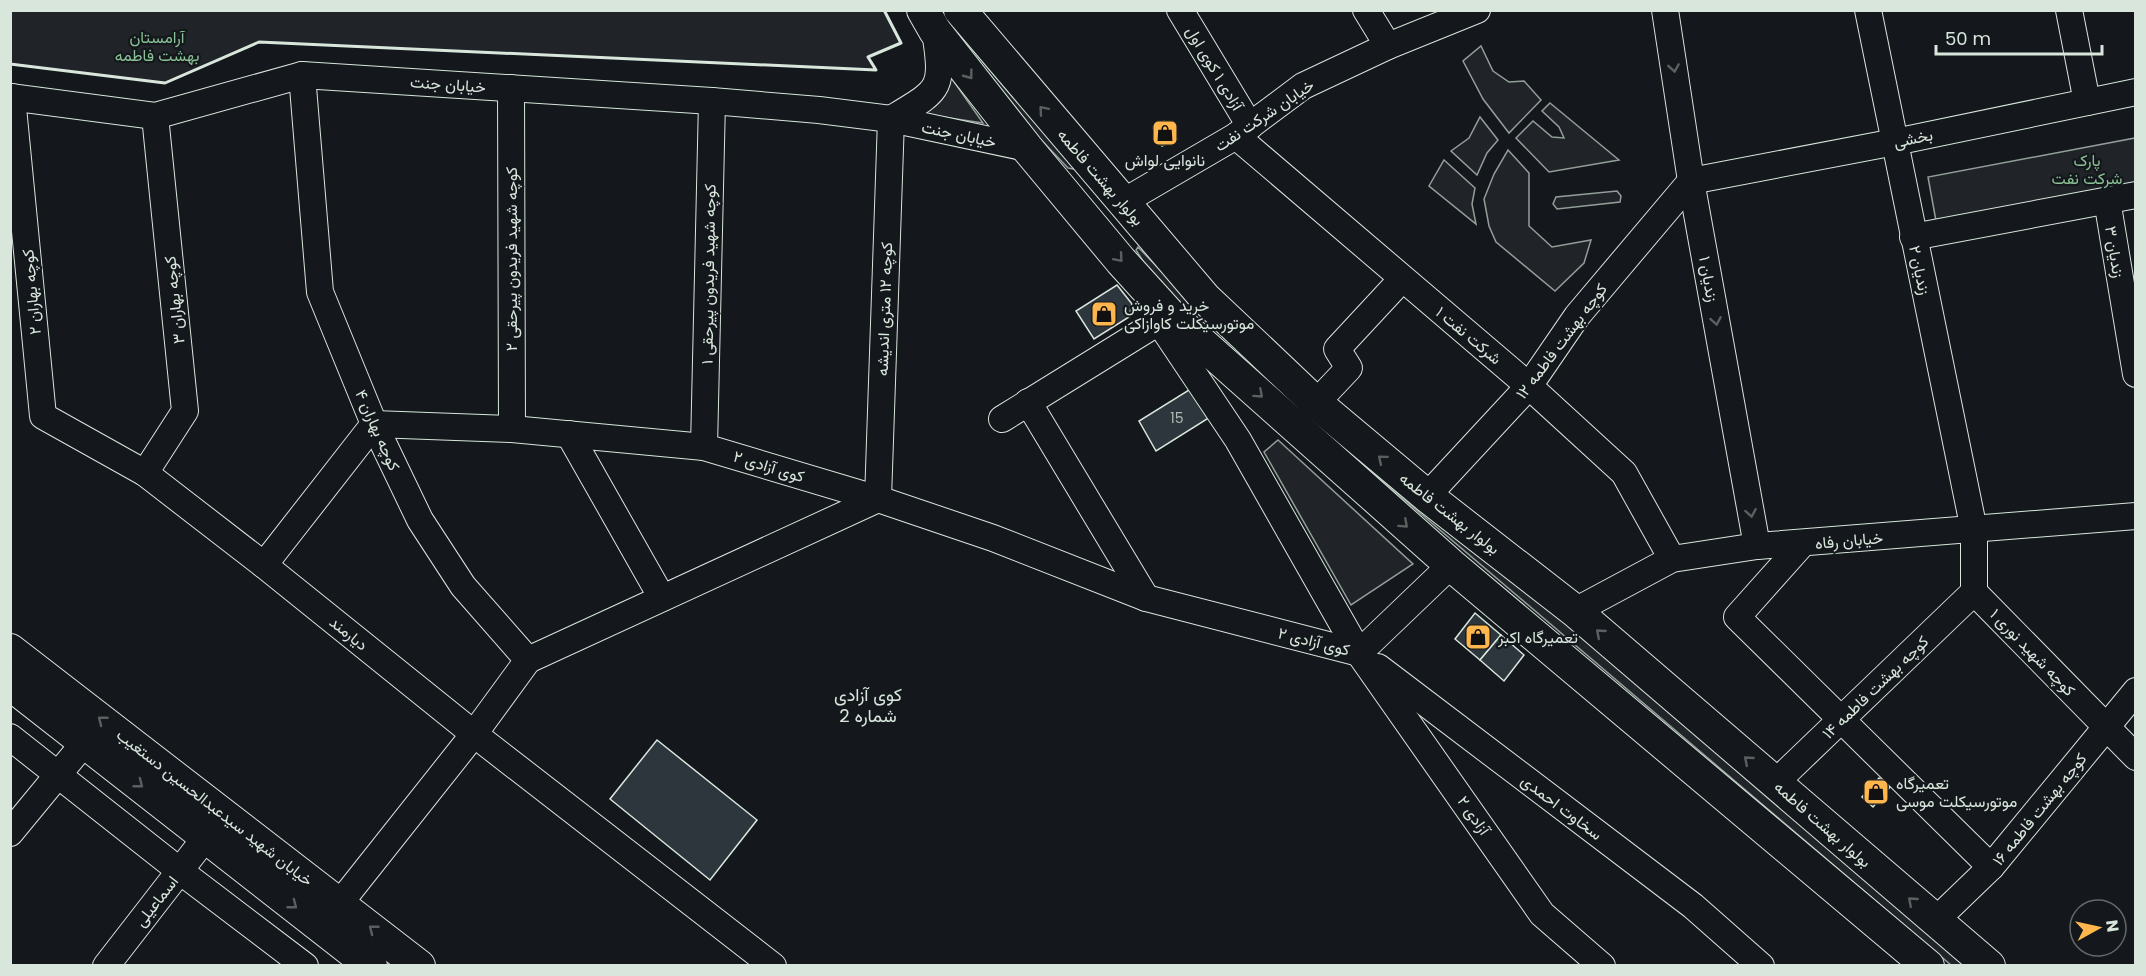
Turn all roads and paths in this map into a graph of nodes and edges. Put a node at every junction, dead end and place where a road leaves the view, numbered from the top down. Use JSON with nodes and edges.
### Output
{"nodes":[{"id":1,"x":960,"y":10,"type":"edge"},
{"id":2,"x":1180,"y":10,"type":"edge"},
{"id":3,"x":1366,"y":10,"type":"edge"},
{"id":4,"x":1477,"y":10,"type":"edge"},
{"id":5,"x":1665,"y":10,"type":"edge"},
{"id":6,"x":1868,"y":10,"type":"edge"},
{"id":7,"x":2069,"y":10,"type":"edge"},
{"id":8,"x":929,"y":21,"type":"edge"},
{"id":9,"x":1388,"y":46,"type":"junction"},
{"id":10,"x":302,"y":75,"type":"junction"},
{"id":11,"x":511,"y":88,"type":"junction"},
{"id":12,"x":2136,"y":92,"type":"edge"},
{"id":13,"x":11,"y":97,"type":"edge"},
{"id":14,"x":712,"y":101,"type":"junction"},
{"id":15,"x":2087,"y":102,"type":"junction"},
{"id":16,"x":155,"y":116,"type":"junction"},
{"id":17,"x":891,"y":119,"type":"junction"},
{"id":18,"x":1243,"y":131,"type":"junction"},
{"id":19,"x":1895,"y":142,"type":"junction"},
{"id":20,"x":1027,"y":148,"type":"junction"},
{"id":21,"x":1691,"y":181,"type":"junction"},
{"id":22,"x":2136,"y":195,"type":"edge"},
{"id":23,"x":2107,"y":200,"type":"junction"},
{"id":24,"x":1123,"y":202,"type":"junction"},
{"id":25,"x":1092,"y":225,"type":"junction"},
{"id":26,"x":1913,"y":237,"type":"junction"},
{"id":27,"x":1402,"y":279,"type":"junction"},
{"id":28,"x":1164,"y":318,"type":"junction"},
{"id":29,"x":2136,"y":374,"type":"edge"},
{"id":30,"x":1529,"y":386,"type":"junction"},
{"id":31,"x":1028,"y":402,"type":"junction"},
{"id":32,"x":1316,"y":403,"type":"junction"},
{"id":33,"x":43,"y":416,"type":"joint"},
{"id":34,"x":1002,"y":419,"type":"dead end"},
{"id":35,"x":374,"y":424,"type":"junction"},
{"id":36,"x":512,"y":429,"type":"junction"},
{"id":37,"x":569,"y":434,"type":"junction"},
{"id":38,"x":704,"y":447,"type":"junction"},
{"id":39,"x":145,"y":473,"type":"junction"},
{"id":40,"x":1427,"y":496,"type":"junction"},
{"id":41,"x":878,"y":499,"type":"junction"},
{"id":42,"x":2136,"y":516,"type":"edge"},
{"id":43,"x":1974,"y":530,"type":"junction"},
{"id":44,"x":1802,"y":544,"type":"junction"},
{"id":45,"x":1757,"y":546,"type":"junction"},
{"id":46,"x":1672,"y":559,"type":"junction"},
{"id":47,"x":264,"y":565,"type":"junction"},
{"id":48,"x":1451,"y":565,"type":"junction"},
{"id":49,"x":1974,"y":592,"type":"junction"},
{"id":50,"x":662,"y":598,"type":"junction"},
{"id":51,"x":1146,"y":598,"type":"junction"},
{"id":52,"x":1575,"y":611,"type":"junction"},
{"id":53,"x":10,"y":650,"type":"edge"},
{"id":54,"x":1359,"y":653,"type":"junction"},
{"id":55,"x":528,"y":660,"type":"junction"},
{"id":56,"x":10,"y":684,"type":"edge"},
{"id":57,"x":2136,"y":691,"type":"edge"},
{"id":58,"x":1841,"y":720,"type":"junction"},
{"id":59,"x":2106,"y":726,"type":"junction"},
{"id":60,"x":474,"y":734,"type":"junction"},
{"id":61,"x":10,"y":736,"type":"edge"},
{"id":62,"x":85,"y":742,"type":"junction"},
{"id":63,"x":2136,"y":757,"type":"edge"},
{"id":64,"x":58,"y":775,"type":"junction"},
{"id":65,"x":1775,"y":783,"type":"junction"},
{"id":66,"x":10,"y":833,"type":"edge"},
{"id":67,"x":206,"y":837,"type":"junction"},
{"id":68,"x":1991,"y":867,"type":"junction"},
{"id":69,"x":180,"y":871,"type":"junction"},
{"id":70,"x":340,"y":903,"type":"junction"},
{"id":71,"x":1935,"y":921,"type":"junction"},
{"id":72,"x":106,"y":966,"type":"edge"},
{"id":73,"x":304,"y":966,"type":"edge"},
{"id":74,"x":371,"y":966,"type":"edge"},
{"id":75,"x":419,"y":966,"type":"edge"},
{"id":76,"x":773,"y":966,"type":"edge"},
{"id":77,"x":1602,"y":966,"type":"edge"},
{"id":78,"x":1761,"y":966,"type":"edge"},
{"id":79,"x":1928,"y":966,"type":"edge"},
{"id":80,"x":1989,"y":966,"type":"edge"}],
"edges":[{"from":24,"to":1,"type":"main road","name":"بولوار بهشت فاطمه","one_way":true},
{"from":2,"to":18,"type":"street","name":"آزادی ۱ کوی اول"},
{"from":3,"to":9,"type":"street"},
{"from":4,"to":9,"type":"street","name":"خیابان شرکت نفت"},
{"from":5,"to":21,"type":"street","name":"زندیان ۱","one_way":true},
{"from":6,"to":19,"type":"street","name":"زندیان ۲"},
{"from":7,"to":15,"type":"street"},
{"from":8,"to":17,"type":"street","name":"خیابان جنت"},
{"from":8,"to":20,"type":"main road","one_way":true},
{"from":9,"to":18,"type":"street","name":"خیابان شرکت نفت"},
{"from":10,"to":11,"type":"street","name":"خیابان جنت"},
{"from":10,"to":16,"type":"street","name":"خیابان جنت"},
{"from":10,"to":35,"type":"street","name":"کوچه بهاران ۴"},
{"from":11,"to":14,"type":"street","name":"خیابان جنت"},
{"from":11,"to":36,"type":"street","name":"کوچه شهید فریدون پیرحقی ۲"},
{"from":12,"to":15,"type":"street","name":"بخشی"},
{"from":13,"to":16,"type":"street","name":"خیابان جنت"},
{"from":13,"to":33,"type":"street","name":"کوچه بهاران ۲"},
{"from":14,"to":17,"type":"street","name":"خیابان جنت"},
{"from":14,"to":38,"type":"street","name":"کوچه شهید فریدون پیرحقی ۱"},
{"from":15,"to":19,"type":"street","name":"بخشی"},
{"from":16,"to":39,"type":"street","name":"کوچه بهاران ۳"},
{"from":17,"to":20,"type":"street","name":"خیابان جنت"},
{"from":17,"to":41,"type":"street","name":"کوچه ۱۲ متری اندیشه"},
{"from":18,"to":24,"type":"street","name":"خیابان شرکت نفت"},
{"from":18,"to":27,"type":"street","name":"شرکت نفت ۱"},
{"from":19,"to":21,"type":"street","name":"بخشی"},
{"from":19,"to":26,"type":"street","name":"زندیان ۲"},
{"from":20,"to":25,"type":"main road"},
{"from":21,"to":30,"type":"street","name":"کوچه بهشت فاطمه ۱۲"},
{"from":21,"to":45,"type":"street","name":"زندیان ۱","one_way":true},
{"from":22,"to":23,"type":"street"},
{"from":23,"to":26,"type":"street"},
{"from":23,"to":29,"type":"street","name":"زندیان ۳"},
{"from":24,"to":25,"type":"main road"},
{"from":24,"to":32,"type":"main road","name":"بولوار بهشت فاطمه"},
{"from":25,"to":28,"type":"main road","one_way":true},
{"from":26,"to":43,"type":"street","name":"زندیان ۲"},
{"from":27,"to":30,"type":"street","name":"شرکت نفت ۱"},
{"from":27,"to":32,"type":"street"},
{"from":28,"to":31,"type":"street"},
{"from":28,"to":48,"type":"main road","one_way":true},
{"from":28,"to":54,"type":"street","name":"آزادی ۲"},
{"from":30,"to":40,"type":"street","name":"کوچه بهشت فاطمه ۱۲"},
{"from":30,"to":46,"type":"street","name":"شرکت نفت ۱"},
{"from":31,"to":34,"type":"street"},
{"from":31,"to":51,"type":"street"},
{"from":40,"to":32,"type":"main road","name":"بولوار بهشت فاطمه","one_way":true},
{"from":33,"to":39,"type":"street","name":"دیارمند"},
{"from":35,"to":36,"type":"street","name":"کوی آزادی ۲"},
{"from":35,"to":47,"type":"street"},
{"from":35,"to":55,"type":"street","name":"کوچه بهاران ۴"},
{"from":36,"to":37,"type":"street","name":"کوی آزادی ۲"},
{"from":37,"to":38,"type":"street","name":"کوی آزادی ۲"},
{"from":37,"to":50,"type":"street"},
{"from":38,"to":41,"type":"street","name":"کوی آزادی ۲"},
{"from":39,"to":47,"type":"street","name":"دیارمند"},
{"from":40,"to":52,"type":"main road","name":"بولوار بهشت فاطمه"},
{"from":41,"to":50,"type":"street"},
{"from":41,"to":51,"type":"street","name":"کوی آزادی ۲"},
{"from":42,"to":43,"type":"street","name":"خیابان رفاه"},
{"from":43,"to":44,"type":"street","name":"خیابان رفاه"},
{"from":43,"to":49,"type":"street"},
{"from":44,"to":45,"type":"street","name":"خیابان رفاه"},
{"from":44,"to":58,"type":"street"},
{"from":45,"to":46,"type":"street","name":"خیابان رفاه"},
{"from":46,"to":52,"type":"street","name":"خیابان رفاه"},
{"from":47,"to":60,"type":"street","name":"دیارمند"},
{"from":48,"to":54,"type":"street","name":"کوی آزادی ۲"},
{"from":48,"to":79,"type":"main road"},
{"from":49,"to":58,"type":"street","name":"کوچه بهشت فاطمه ۱۴"},
{"from":49,"to":59,"type":"street","name":"کوچه شهید نوری ۱"},
{"from":50,"to":55,"type":"street"},
{"from":51,"to":54,"type":"street","name":"کوی آزادی ۲"},
{"from":65,"to":52,"type":"main road","name":"بولوار بهشت فاطمه","one_way":true},
{"from":70,"to":53,"type":"main road","name":"خیابان شهید سیدعبدالحسین دستغیب","one_way":true},
{"from":54,"to":77,"type":"street","name":"آزادی ۲"},
{"from":54,"to":78,"type":"street","name":"سخاوت احمدی"},
{"from":55,"to":60,"type":"street"},
{"from":56,"to":62,"type":"main road","name":"خیابان شهید سیدعبدالحسین دستغیب"},
{"from":57,"to":59,"type":"street","name":"کوچه بهشت فاطمه ۱۶"},
{"from":58,"to":65,"type":"street","name":"کوچه بهشت فاطمه ۱۴"},
{"from":58,"to":68,"type":"street"},
{"from":59,"to":63,"type":"street","name":"کوچه شهید نوری ۱"},
{"from":59,"to":68,"type":"street","name":"کوچه بهشت فاطمه ۱۶"},
{"from":60,"to":70,"type":"street"},
{"from":60,"to":76,"type":"street","name":"دیارمند"},
{"from":61,"to":64,"type":"street"},
{"from":62,"to":64,"type":"street"},
{"from":62,"to":67,"type":"main road","name":"خیابان شهید سیدعبدالحسین دستغیب","one_way":true},
{"from":64,"to":66,"type":"street"},
{"from":64,"to":69,"type":"street"},
{"from":71,"to":65,"type":"main road","name":"بولوار بهشت فاطمه","one_way":true},
{"from":67,"to":69,"type":"street","name":"اسماعیلی"},
{"from":67,"to":74,"type":"main road","name":"خیابان شهید سیدعبدالحسین دستغیب","one_way":true},
{"from":68,"to":71,"type":"street","name":"کوچه بهشت فاطمه ۱۶"},
{"from":69,"to":72,"type":"street","name":"اسماعیلی"},
{"from":69,"to":73,"type":"street"},
{"from":75,"to":70,"type":"main road","name":"خیابان شهید سیدعبدالحسین دستغیب","one_way":true},
{"from":71,"to":80,"type":"main road","name":"بولوار بهشت فاطمه"}]}
